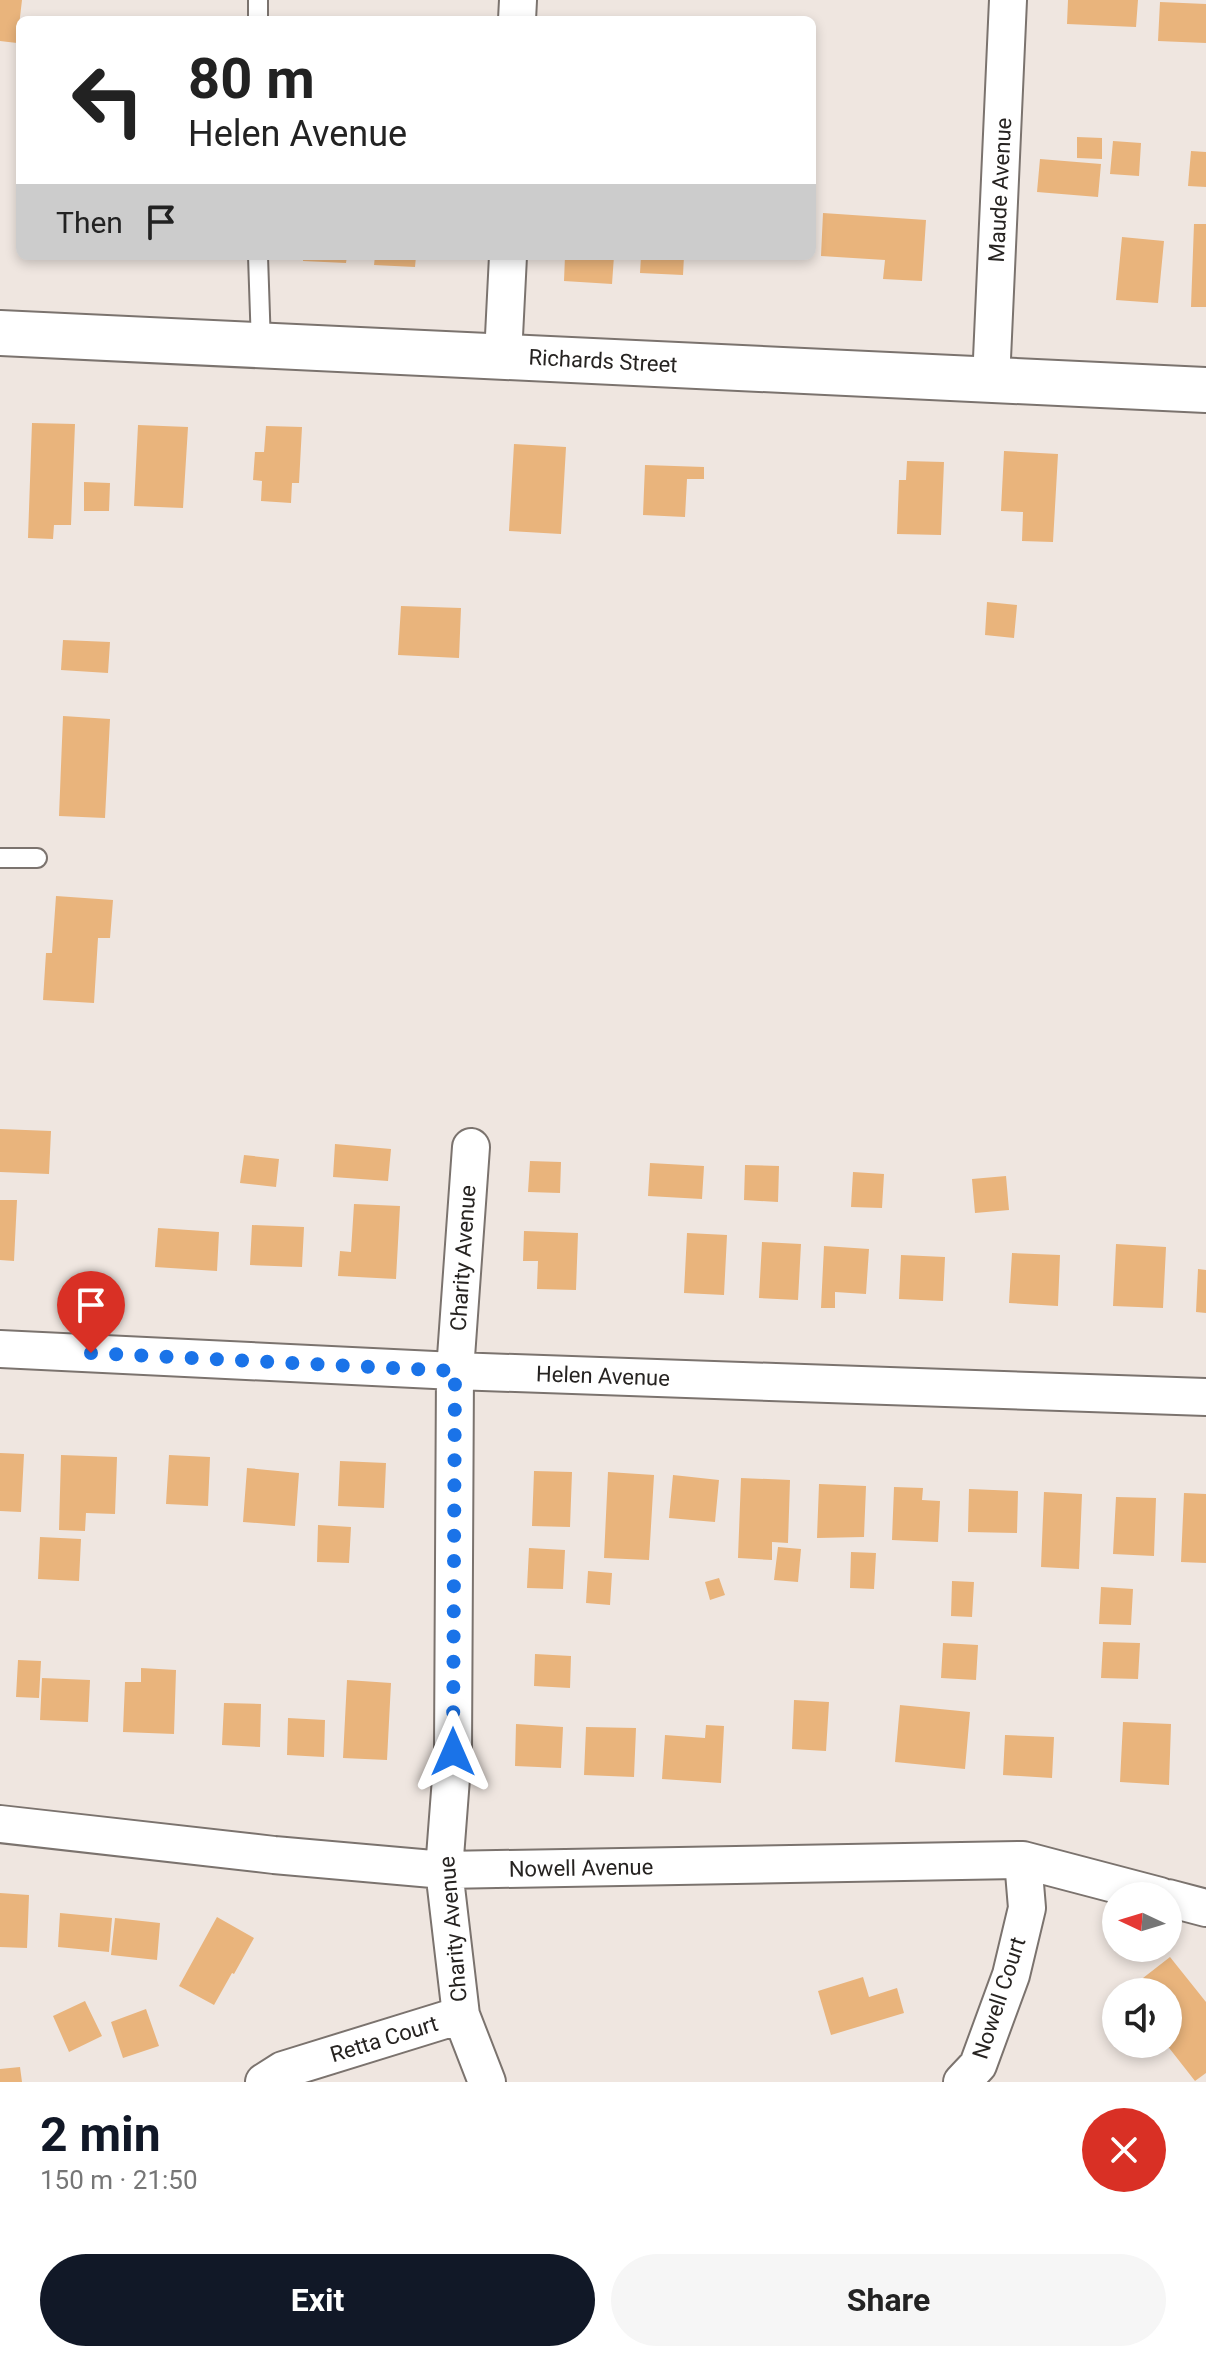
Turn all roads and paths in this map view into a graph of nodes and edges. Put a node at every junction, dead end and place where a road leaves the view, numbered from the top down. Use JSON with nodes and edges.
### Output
{"nodes":[{"id":1,"x":1008,"y":0,"type":"edge"},
{"id":2,"x":258,"y":260,"type":"edge"},
{"id":3,"x":508,"y":260,"type":"edge"},
{"id":4,"x":0,"y":333,"type":"edge"},
{"id":5,"x":261,"y":345,"type":"junction"},
{"id":6,"x":503,"y":356,"type":"junction"},
{"id":7,"x":991,"y":381,"type":"junction"},
{"id":8,"x":1206,"y":390,"type":"edge"},
{"id":9,"x":0,"y":858,"type":"edge"},
{"id":10,"x":37,"y":858,"type":"dead end"},
{"id":11,"x":471,"y":1147,"type":"dead end"},
{"id":12,"x":0,"y":1349,"type":"edge"},
{"id":13,"x":455,"y":1371,"type":"junction"},
{"id":14,"x":1206,"y":1397,"type":"edge"},
{"id":15,"x":0,"y":1824,"type":"edge"},
{"id":16,"x":1023,"y":1860,"type":"junction"},
{"id":17,"x":444,"y":1870,"type":"junction"},
{"id":18,"x":1107,"y":1882,"type":"edge"},
{"id":19,"x":1182,"y":1902,"type":"edge"},
{"id":20,"x":1206,"y":1908,"type":"edge"},
{"id":21,"x":461,"y":2015,"type":"junction"},
{"id":22,"x":264,"y":2082,"type":"edge"},
{"id":23,"x":487,"y":2082,"type":"edge"},
{"id":24,"x":962,"y":2082,"type":"edge"}],
"edges":[{"from":1,"to":7,"type":"street","name":"Maude Avenue"},
{"from":2,"to":5,"type":"lane"},
{"from":3,"to":6,"type":"street"},
{"from":4,"to":5,"type":"street","name":"Richards Street"},
{"from":5,"to":6,"type":"street","name":"Richards Street"},
{"from":6,"to":7,"type":"street","name":"Richards Street"},
{"from":7,"to":8,"type":"street","name":"Richards Street"},
{"from":9,"to":10,"type":"lane"},
{"from":11,"to":13,"type":"street","name":"Charity Avenue"},
{"from":12,"to":13,"type":"street","name":"Helen Avenue"},
{"from":13,"to":14,"type":"street","name":"Helen Avenue"},
{"from":13,"to":17,"type":"street","name":"Charity Avenue"},
{"from":15,"to":17,"type":"street","name":"Nowell Avenue"},
{"from":16,"to":17,"type":"street","name":"Nowell Avenue"},
{"from":16,"to":18,"type":"street","name":"Nowell Avenue"},
{"from":16,"to":24,"type":"street","name":"Nowell Court"},
{"from":17,"to":21,"type":"street","name":"Charity Avenue"},
{"from":19,"to":20,"type":"street"},
{"from":21,"to":22,"type":"street","name":"Retta Court"},
{"from":21,"to":23,"type":"street","name":"Charity Avenue"}]}
